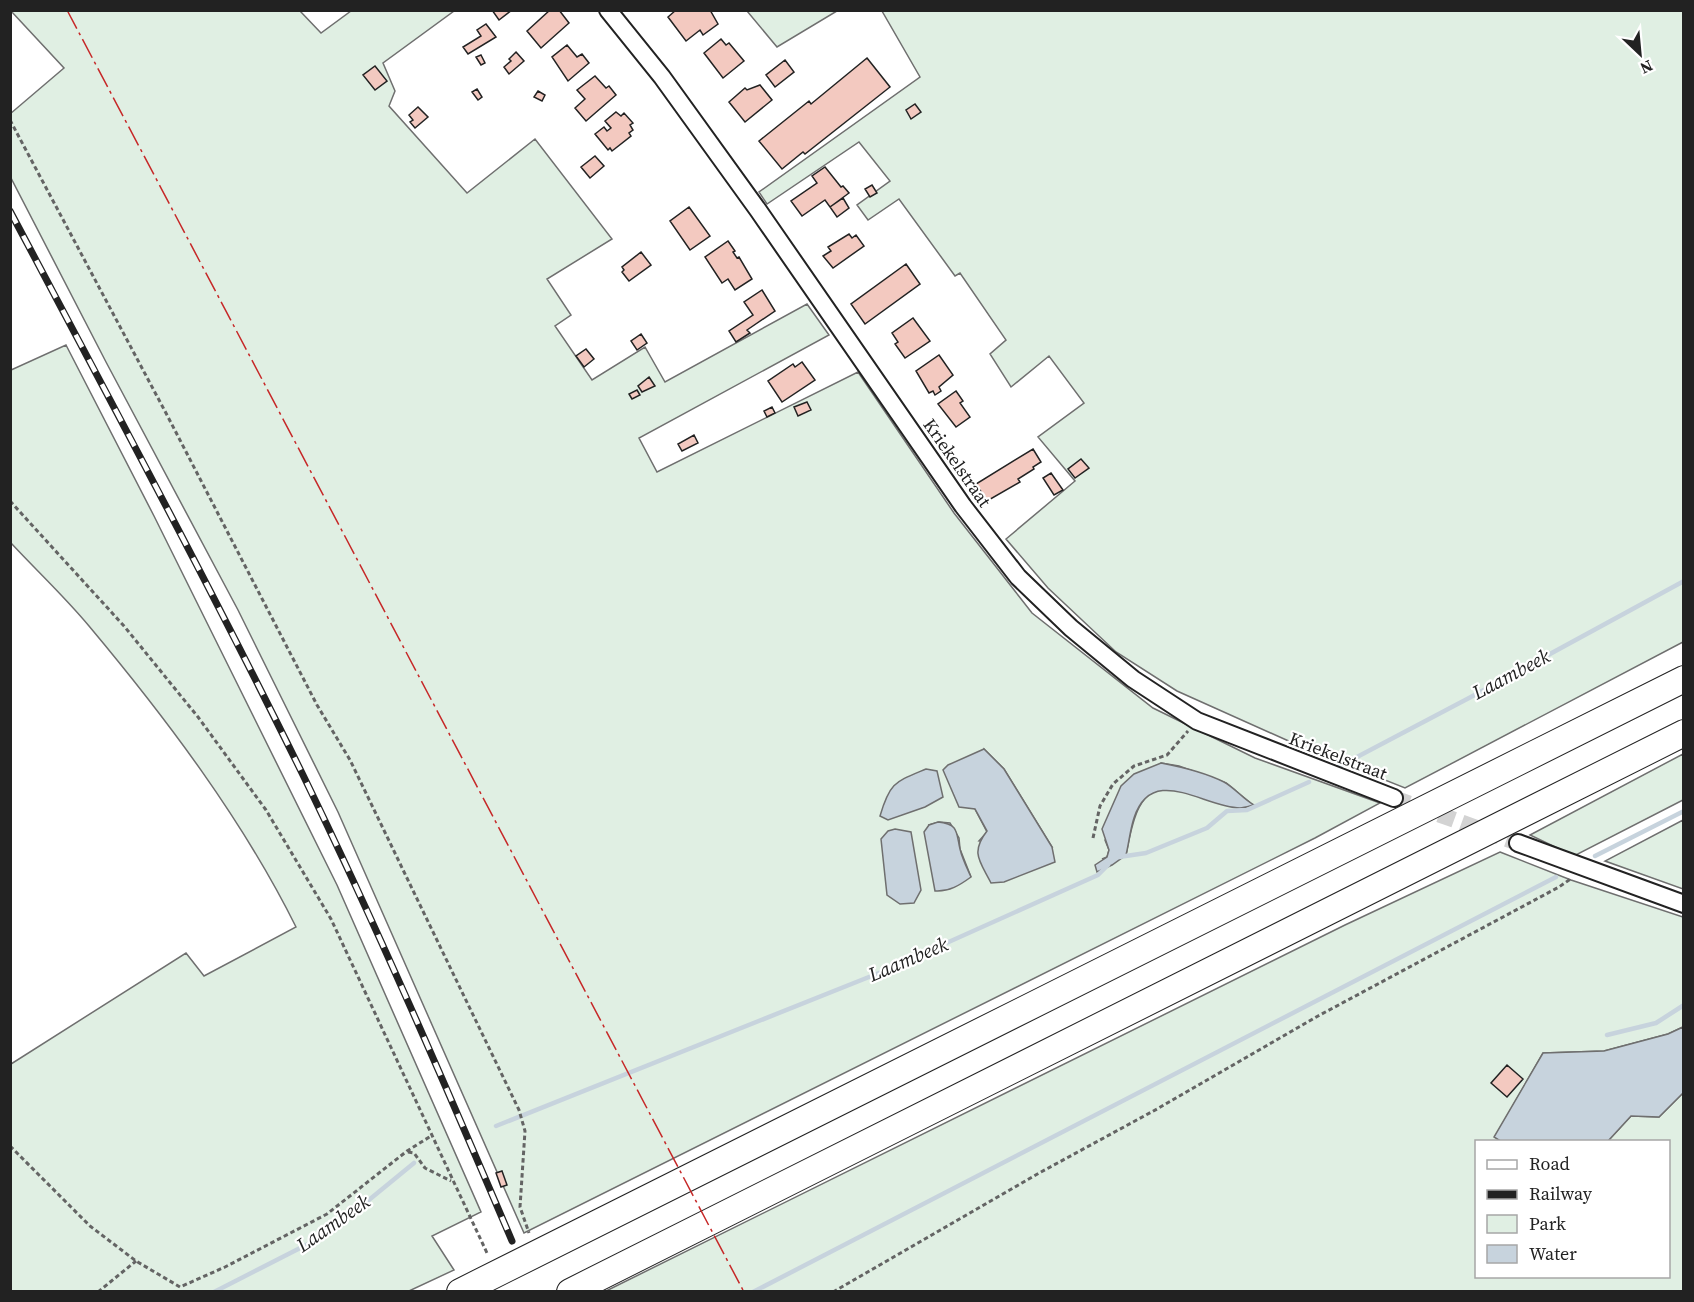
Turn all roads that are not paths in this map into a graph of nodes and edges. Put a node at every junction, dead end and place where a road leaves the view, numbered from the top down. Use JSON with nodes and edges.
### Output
{"nodes":[{"id":1,"x":608,"y":10,"type":"edge"},
{"id":2,"x":1683,"y":680,"type":"edge"},
{"id":3,"x":1683,"y":733,"type":"edge"},
{"id":4,"x":1394,"y":798,"type":"tunnel mouth"},
{"id":5,"x":1518,"y":843,"type":"tunnel mouth"},
{"id":6,"x":1683,"y":904,"type":"edge"},
{"id":7,"x":460,"y":1292,"type":"edge"},
{"id":8,"x":570,"y":1292,"type":"edge"}],
"edges":[{"from":1,"to":4,"type":"street","name":"Kriekelstraat"},
{"from":2,"to":7,"type":"highway"},
{"from":3,"to":8,"type":"highway"},
{"from":5,"to":6,"type":"street"}]}
